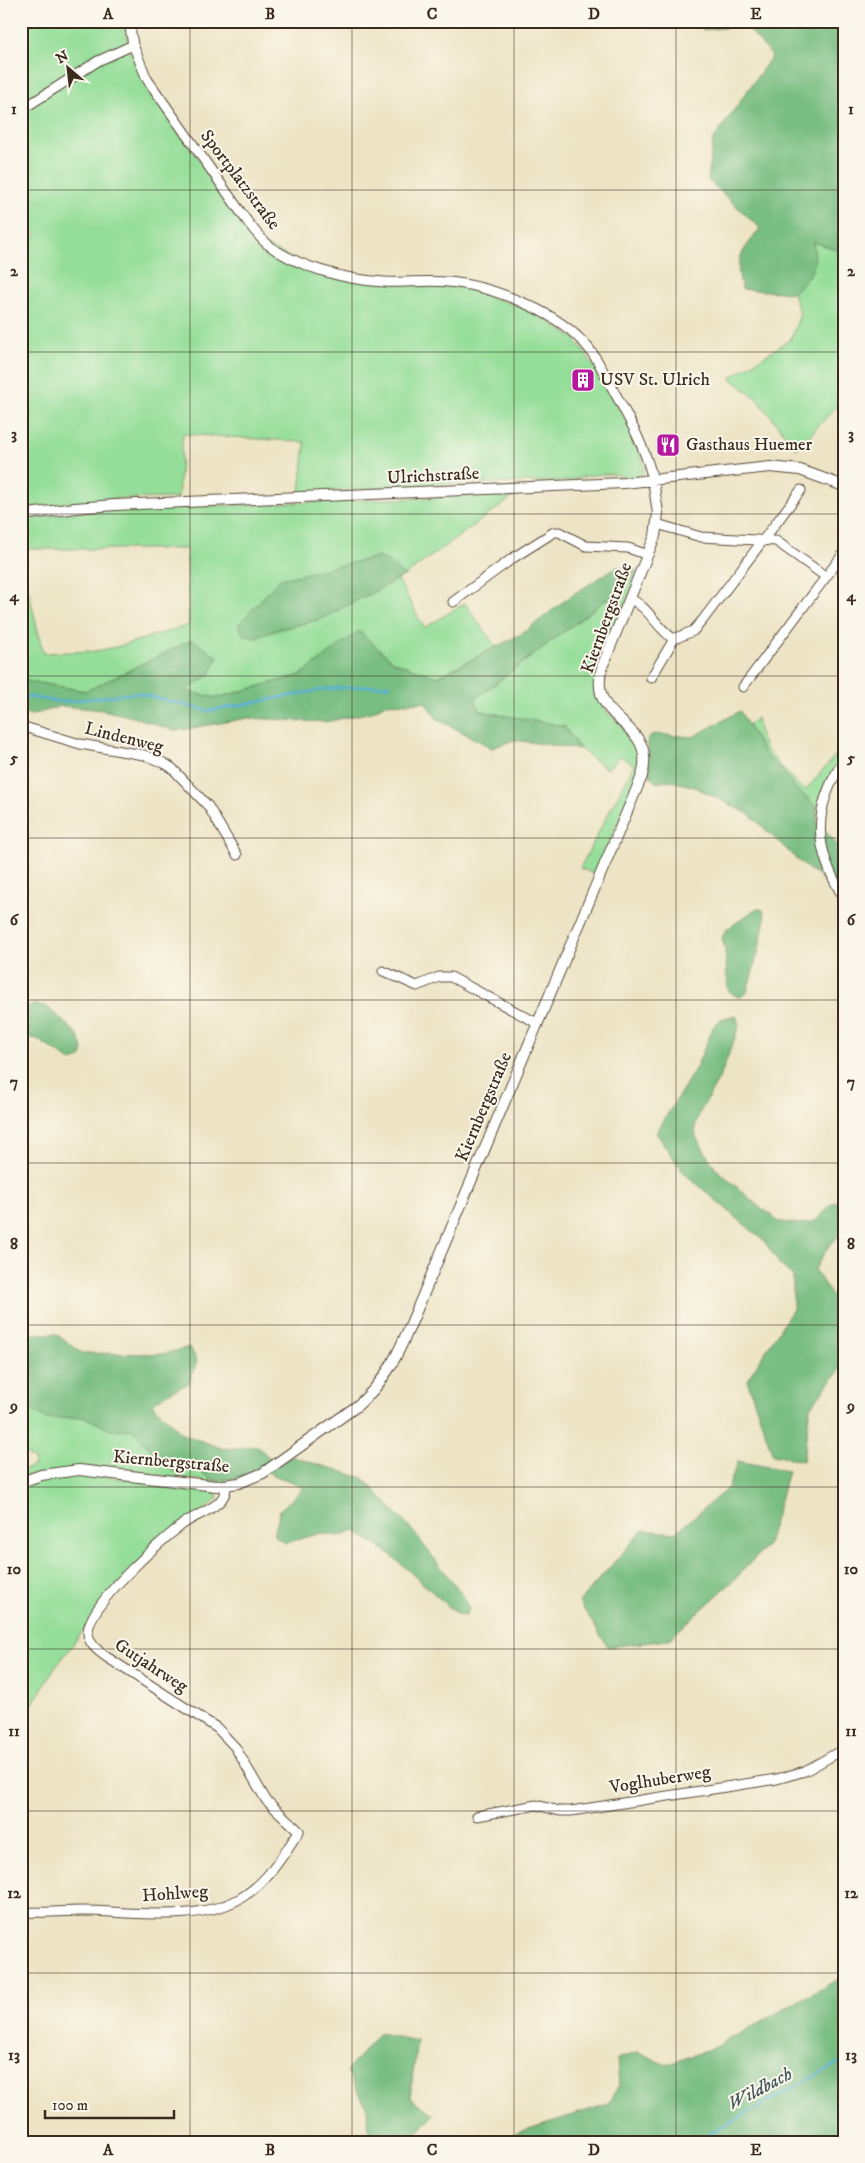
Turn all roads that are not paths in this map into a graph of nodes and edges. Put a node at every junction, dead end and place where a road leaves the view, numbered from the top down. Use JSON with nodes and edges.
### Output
{"nodes":[{"id":1,"x":129,"y":21,"type":"edge"},
{"id":2,"x":133,"y":45,"type":"junction"},
{"id":3,"x":21,"y":110,"type":"edge"},
{"id":4,"x":653,"y":480,"type":"junction"},
{"id":5,"x":844,"y":486,"type":"edge"},
{"id":6,"x":801,"y":490,"type":"dead end"},
{"id":7,"x":21,"y":515,"type":"edge"},
{"id":8,"x":657,"y":524,"type":"junction"},
{"id":9,"x":765,"y":539,"type":"junction"},
{"id":10,"x":844,"y":553,"type":"edge"},
{"id":11,"x":648,"y":554,"type":"junction"},
{"id":12,"x":825,"y":576,"type":"junction"},
{"id":13,"x":630,"y":599,"type":"junction"},
{"id":14,"x":453,"y":602,"type":"dead end"},
{"id":15,"x":674,"y":640,"type":"junction"},
{"id":16,"x":652,"y":678,"type":"dead end"},
{"id":17,"x":743,"y":687,"type":"dead end"},
{"id":18,"x":21,"y":726,"type":"edge"},
{"id":19,"x":844,"y":760,"type":"edge"},
{"id":20,"x":237,"y":855,"type":"dead end"},
{"id":21,"x":844,"y":898,"type":"edge"},
{"id":22,"x":382,"y":971,"type":"dead end"},
{"id":23,"x":536,"y":1023,"type":"junction"},
{"id":24,"x":21,"y":1482,"type":"edge"},
{"id":25,"x":226,"y":1485,"type":"junction"},
{"id":26,"x":844,"y":1749,"type":"edge"},
{"id":27,"x":477,"y":1816,"type":"dead end"},
{"id":28,"x":299,"y":1831,"type":"joint"},
{"id":29,"x":21,"y":1912,"type":"edge"}],
"edges":[{"from":1,"to":2,"type":"street","name":"Sportplatzstraße"},
{"from":2,"to":3,"type":"street"},
{"from":2,"to":4,"type":"street","name":"Sportplatzstraße"},
{"from":4,"to":5,"type":"street","name":"Ulrichstraße"},
{"from":4,"to":7,"type":"street","name":"Ulrichstraße"},
{"from":4,"to":8,"type":"street","name":"Kiernbergstraße"},
{"from":6,"to":9,"type":"street"},
{"from":8,"to":9,"type":"street"},
{"from":8,"to":11,"type":"street","name":"Kiernbergstraße"},
{"from":9,"to":12,"type":"street"},
{"from":9,"to":15,"type":"street"},
{"from":10,"to":12,"type":"street"},
{"from":11,"to":13,"type":"street","name":"Kiernbergstraße"},
{"from":11,"to":14,"type":"street"},
{"from":12,"to":17,"type":"street"},
{"from":13,"to":15,"type":"street"},
{"from":13,"to":23,"type":"street","name":"Kiernbergstraße"},
{"from":15,"to":16,"type":"street"},
{"from":18,"to":20,"type":"street","name":"Lindenweg"},
{"from":19,"to":21,"type":"street"},
{"from":22,"to":23,"type":"street"},
{"from":23,"to":25,"type":"street","name":"Kiernbergstraße"},
{"from":24,"to":25,"type":"street","name":"Kiernbergstraße"},
{"from":25,"to":28,"type":"street","name":"Gutjahrweg"},
{"from":26,"to":27,"type":"street","name":"Voglhuberweg"},
{"from":28,"to":29,"type":"street","name":"Hohlweg"}]}
